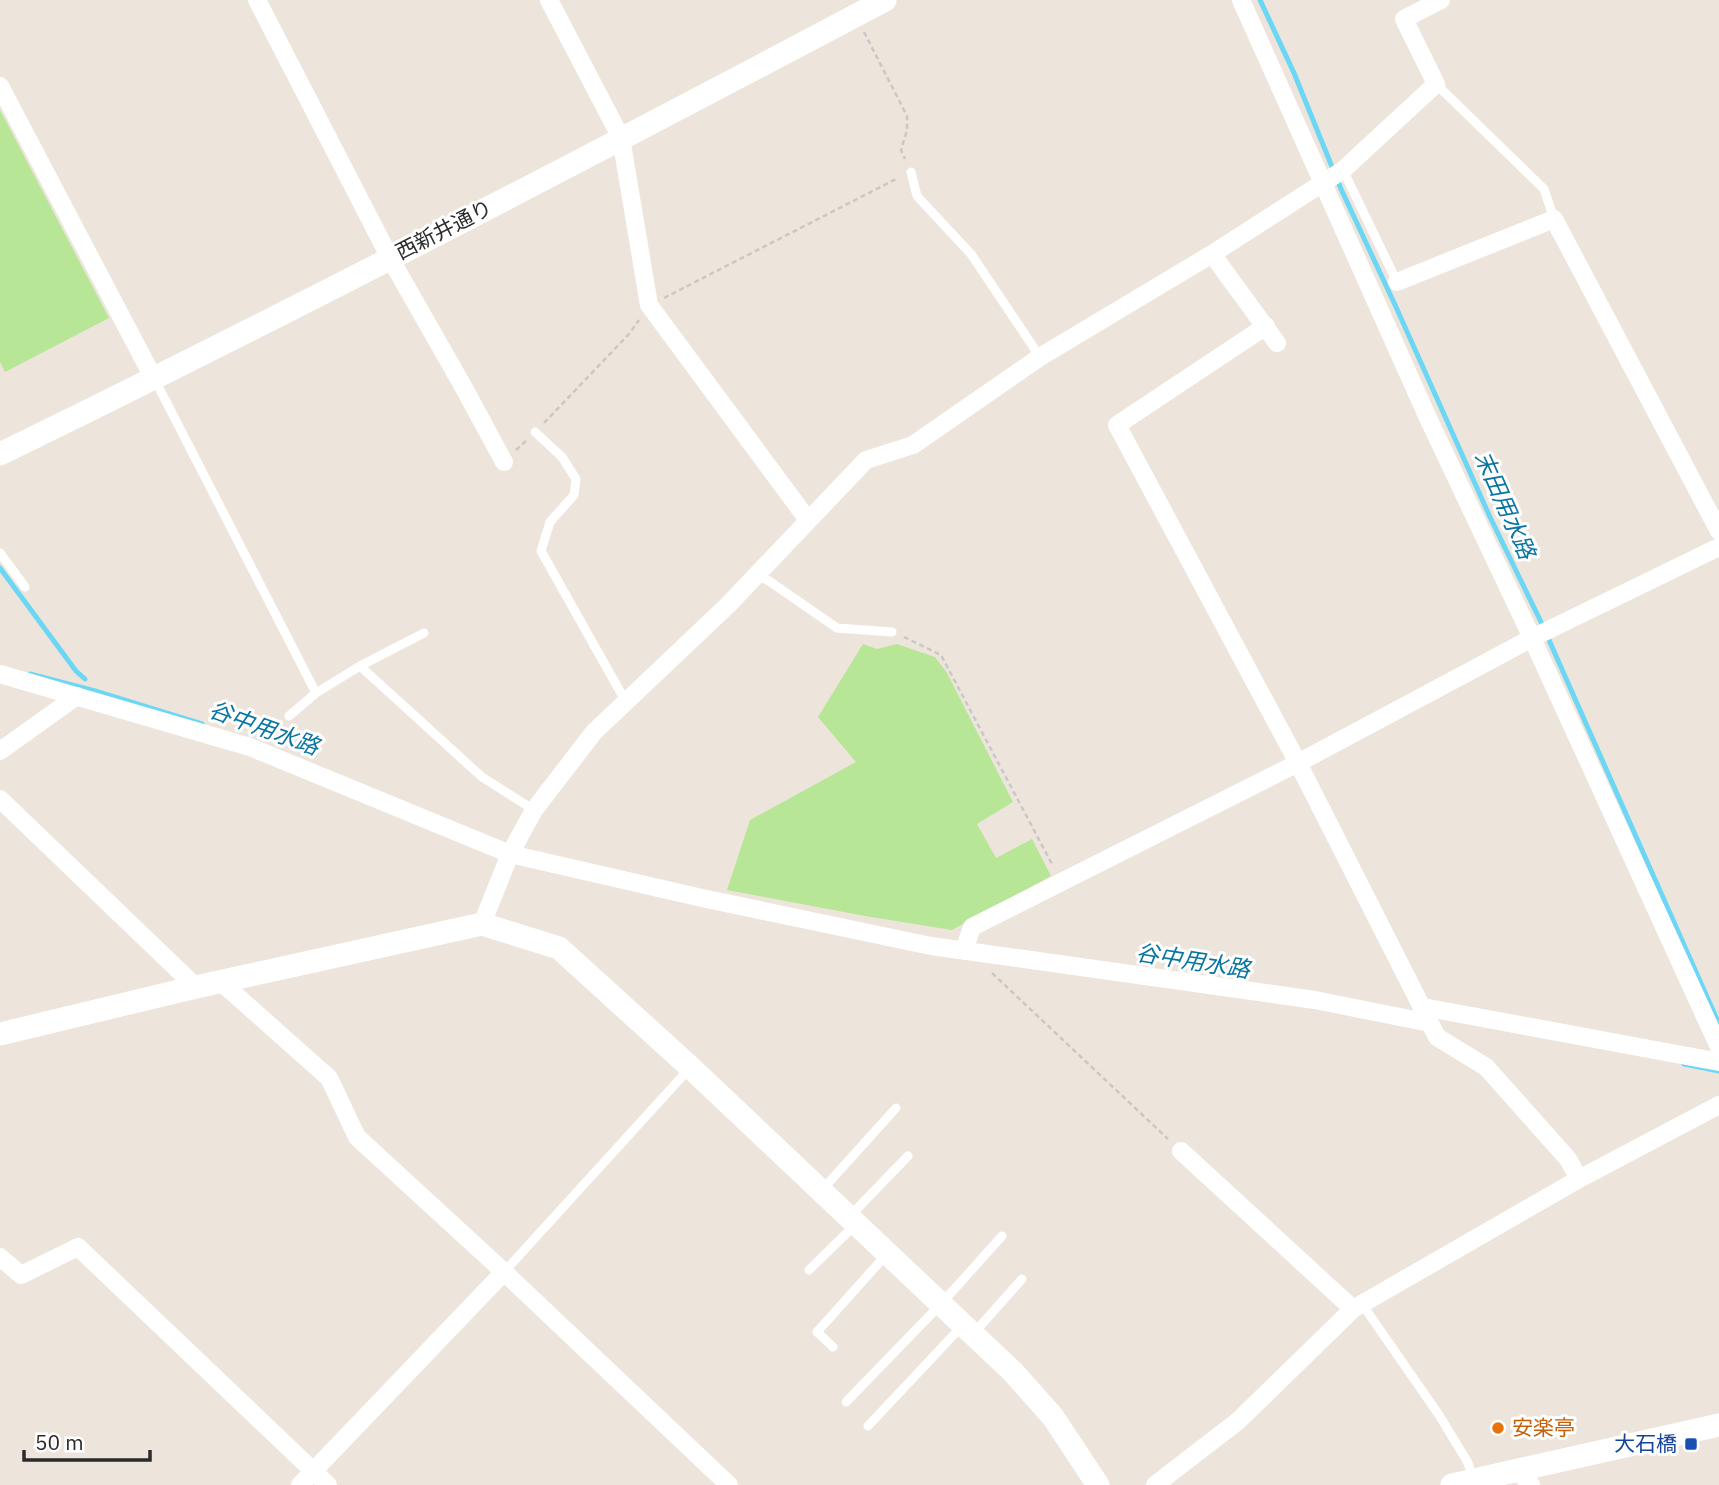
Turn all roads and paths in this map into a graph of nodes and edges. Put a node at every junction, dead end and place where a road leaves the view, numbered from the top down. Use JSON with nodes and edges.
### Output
{"nodes":[{"id":1,"x":257,"y":0,"type":"edge"},
{"id":2,"x":549,"y":0,"type":"edge"},
{"id":3,"x":885,"y":0,"type":"edge"},
{"id":4,"x":1241,"y":0,"type":"edge"},
{"id":5,"x":1441,"y":0,"type":"edge"},
{"id":6,"x":855,"y":16,"type":"junction"},
{"id":7,"x":1436,"y":84,"type":"junction"},
{"id":8,"x":0,"y":86,"type":"edge"},
{"id":9,"x":621,"y":138,"type":"junction"},
{"id":10,"x":1343,"y":170,"type":"junction"},
{"id":11,"x":911,"y":172,"type":"junction"},
{"id":12,"x":1322,"y":184,"type":"junction"},
{"id":13,"x":1554,"y":219,"type":"junction"},
{"id":14,"x":1212,"y":254,"type":"junction"},
{"id":15,"x":390,"y":258,"type":"junction"},
{"id":16,"x":1397,"y":282,"type":"joint"},
{"id":17,"x":649,"y":305,"type":"junction"},
{"id":18,"x":1266,"y":326,"type":"junction"},
{"id":19,"x":1277,"y":343,"type":"dead end"},
{"id":20,"x":1040,"y":357,"type":"junction"},
{"id":21,"x":154,"y":379,"type":"junction"},
{"id":22,"x":535,"y":432,"type":"junction"},
{"id":23,"x":0,"y":454,"type":"edge"},
{"id":24,"x":504,"y":462,"type":"joint"},
{"id":25,"x":808,"y":520,"type":"junction"},
{"id":26,"x":1719,"y":531,"type":"edge"},
{"id":27,"x":1719,"y":547,"type":"edge"},
{"id":28,"x":0,"y":553,"type":"edge"},
{"id":29,"x":757,"y":575,"type":"junction"},
{"id":30,"x":25,"y":587,"type":"dead end"},
{"id":31,"x":892,"y":632,"type":"joint"},
{"id":32,"x":424,"y":634,"type":"dead end"},
{"id":33,"x":1532,"y":638,"type":"junction"},
{"id":34,"x":360,"y":666,"type":"junction"},
{"id":35,"x":0,"y":674,"type":"edge"},
{"id":36,"x":316,"y":693,"type":"junction"},
{"id":37,"x":77,"y":696,"type":"junction"},
{"id":38,"x":626,"y":702,"type":"junction"},
{"id":39,"x":289,"y":716,"type":"dead end"},
{"id":40,"x":0,"y":751,"type":"edge"},
{"id":41,"x":1298,"y":762,"type":"junction"},
{"id":42,"x":0,"y":799,"type":"edge"},
{"id":43,"x":534,"y":810,"type":"junction"},
{"id":44,"x":510,"y":855,"type":"junction"},
{"id":45,"x":1061,"y":881,"type":"junction"},
{"id":46,"x":482,"y":924,"type":"junction"},
{"id":47,"x":964,"y":951,"type":"junction"},
{"id":48,"x":992,"y":972,"type":"dead end"},
{"id":49,"x":221,"y":982,"type":"junction"},
{"id":50,"x":196,"y":987,"type":"junction"},
{"id":51,"x":1426,"y":1015,"type":"junction"},
{"id":52,"x":0,"y":1034,"type":"edge"},
{"id":53,"x":1719,"y":1047,"type":"edge"},
{"id":54,"x":1719,"y":1062,"type":"edge"},
{"id":55,"x":690,"y":1068,"type":"junction"},
{"id":56,"x":1719,"y":1105,"type":"edge"},
{"id":57,"x":896,"y":1108,"type":"dead end"},
{"id":58,"x":1181,"y":1151,"type":"joint"},
{"id":59,"x":908,"y":1156,"type":"dead end"},
{"id":60,"x":1579,"y":1179,"type":"junction"},
{"id":61,"x":821,"y":1191,"type":"junction"},
{"id":62,"x":853,"y":1221,"type":"junction"},
{"id":63,"x":1002,"y":1236,"type":"dead end"},
{"id":64,"x":887,"y":1253,"type":"junction"},
{"id":65,"x":0,"y":1257,"type":"edge"},
{"id":66,"x":809,"y":1270,"type":"dead end"},
{"id":67,"x":504,"y":1272,"type":"junction"},
{"id":68,"x":1022,"y":1279,"type":"dead end"},
{"id":69,"x":941,"y":1304,"type":"junction"},
{"id":70,"x":1357,"y":1307,"type":"junction"},
{"id":71,"x":968,"y":1330,"type":"junction"},
{"id":72,"x":833,"y":1347,"type":"dead end"},
{"id":73,"x":846,"y":1402,"type":"dead end"},
{"id":74,"x":1719,"y":1425,"type":"edge"},
{"id":75,"x":868,"y":1426,"type":"dead end"},
{"id":76,"x":313,"y":1471,"type":"junction"},
{"id":77,"x":1524,"y":1478,"type":"edge"},
{"id":78,"x":1463,"y":1483,"type":"edge"},
{"id":79,"x":300,"y":1485,"type":"edge"},
{"id":80,"x":328,"y":1485,"type":"edge"},
{"id":81,"x":729,"y":1485,"type":"edge"},
{"id":82,"x":1098,"y":1485,"type":"edge"},
{"id":83,"x":1156,"y":1485,"type":"edge"}],
"edges":[{"from":1,"to":15,"type":"street"},
{"from":2,"to":9,"type":"street"},
{"from":3,"to":6,"type":"street","name":"西新井通り"},
{"from":4,"to":12,"type":"street"},
{"from":5,"to":7,"type":"street"},
{"from":6,"to":9,"type":"street","name":"西新井通り"},
{"from":6,"to":11,"type":"path"},
{"from":7,"to":10,"type":"street"},
{"from":7,"to":13,"type":"lane"},
{"from":8,"to":21,"type":"street"},
{"from":9,"to":15,"type":"street","name":"西新井通り"},
{"from":9,"to":17,"type":"street"},
{"from":10,"to":12,"type":"street"},
{"from":10,"to":16,"type":"lane"},
{"from":11,"to":17,"type":"path"},
{"from":11,"to":20,"type":"lane"},
{"from":12,"to":14,"type":"street"},
{"from":12,"to":33,"type":"street"},
{"from":13,"to":16,"type":"street"},
{"from":13,"to":26,"type":"street"},
{"from":14,"to":18,"type":"street"},
{"from":14,"to":20,"type":"street"},
{"from":15,"to":21,"type":"street","name":"西新井通り"},
{"from":15,"to":24,"type":"street"},
{"from":17,"to":22,"type":"path"},
{"from":17,"to":25,"type":"street"},
{"from":18,"to":19,"type":"street"},
{"from":18,"to":41,"type":"street"},
{"from":20,"to":25,"type":"street"},
{"from":21,"to":23,"type":"street","name":"西新井通り"},
{"from":21,"to":36,"type":"lane"},
{"from":22,"to":24,"type":"path"},
{"from":22,"to":38,"type":"lane"},
{"from":25,"to":29,"type":"street"},
{"from":27,"to":33,"type":"street"},
{"from":28,"to":30,"type":"lane"},
{"from":29,"to":31,"type":"lane"},
{"from":29,"to":38,"type":"street"},
{"from":31,"to":45,"type":"path"},
{"from":32,"to":34,"type":"lane"},
{"from":33,"to":41,"type":"street"},
{"from":33,"to":53,"type":"street"},
{"from":34,"to":36,"type":"lane"},
{"from":34,"to":43,"type":"lane"},
{"from":35,"to":37,"type":"street"},
{"from":36,"to":39,"type":"lane"},
{"from":37,"to":40,"type":"street"},
{"from":37,"to":44,"type":"street"},
{"from":38,"to":43,"type":"street"},
{"from":41,"to":45,"type":"street"},
{"from":41,"to":51,"type":"street"},
{"from":42,"to":50,"type":"street"},
{"from":43,"to":44,"type":"street"},
{"from":44,"to":46,"type":"street"},
{"from":44,"to":47,"type":"street"},
{"from":45,"to":47,"type":"street"},
{"from":46,"to":49,"type":"street"},
{"from":46,"to":55,"type":"street"},
{"from":47,"to":51,"type":"street"},
{"from":48,"to":58,"type":"path"},
{"from":49,"to":50,"type":"street"},
{"from":49,"to":67,"type":"street"},
{"from":50,"to":52,"type":"street"},
{"from":51,"to":54,"type":"street"},
{"from":51,"to":60,"type":"street"},
{"from":55,"to":61,"type":"street"},
{"from":55,"to":67,"type":"lane"},
{"from":56,"to":60,"type":"street"},
{"from":57,"to":61,"type":"lane"},
{"from":58,"to":70,"type":"street"},
{"from":59,"to":62,"type":"lane"},
{"from":60,"to":70,"type":"street"},
{"from":61,"to":62,"type":"street"},
{"from":62,"to":64,"type":"street"},
{"from":62,"to":66,"type":"lane"},
{"from":63,"to":69,"type":"lane"},
{"from":64,"to":69,"type":"street"},
{"from":64,"to":72,"type":"lane"},
{"from":65,"to":76,"type":"street"},
{"from":67,"to":76,"type":"street"},
{"from":67,"to":81,"type":"street"},
{"from":68,"to":71,"type":"lane"},
{"from":69,"to":71,"type":"street"},
{"from":69,"to":73,"type":"lane"},
{"from":70,"to":78,"type":"lane"},
{"from":70,"to":83,"type":"street"},
{"from":71,"to":75,"type":"lane"},
{"from":71,"to":82,"type":"street"},
{"from":74,"to":77,"type":"street"},
{"from":76,"to":79,"type":"street"},
{"from":76,"to":80,"type":"street"},
{"from":77,"to":78,"type":"street"}]}
